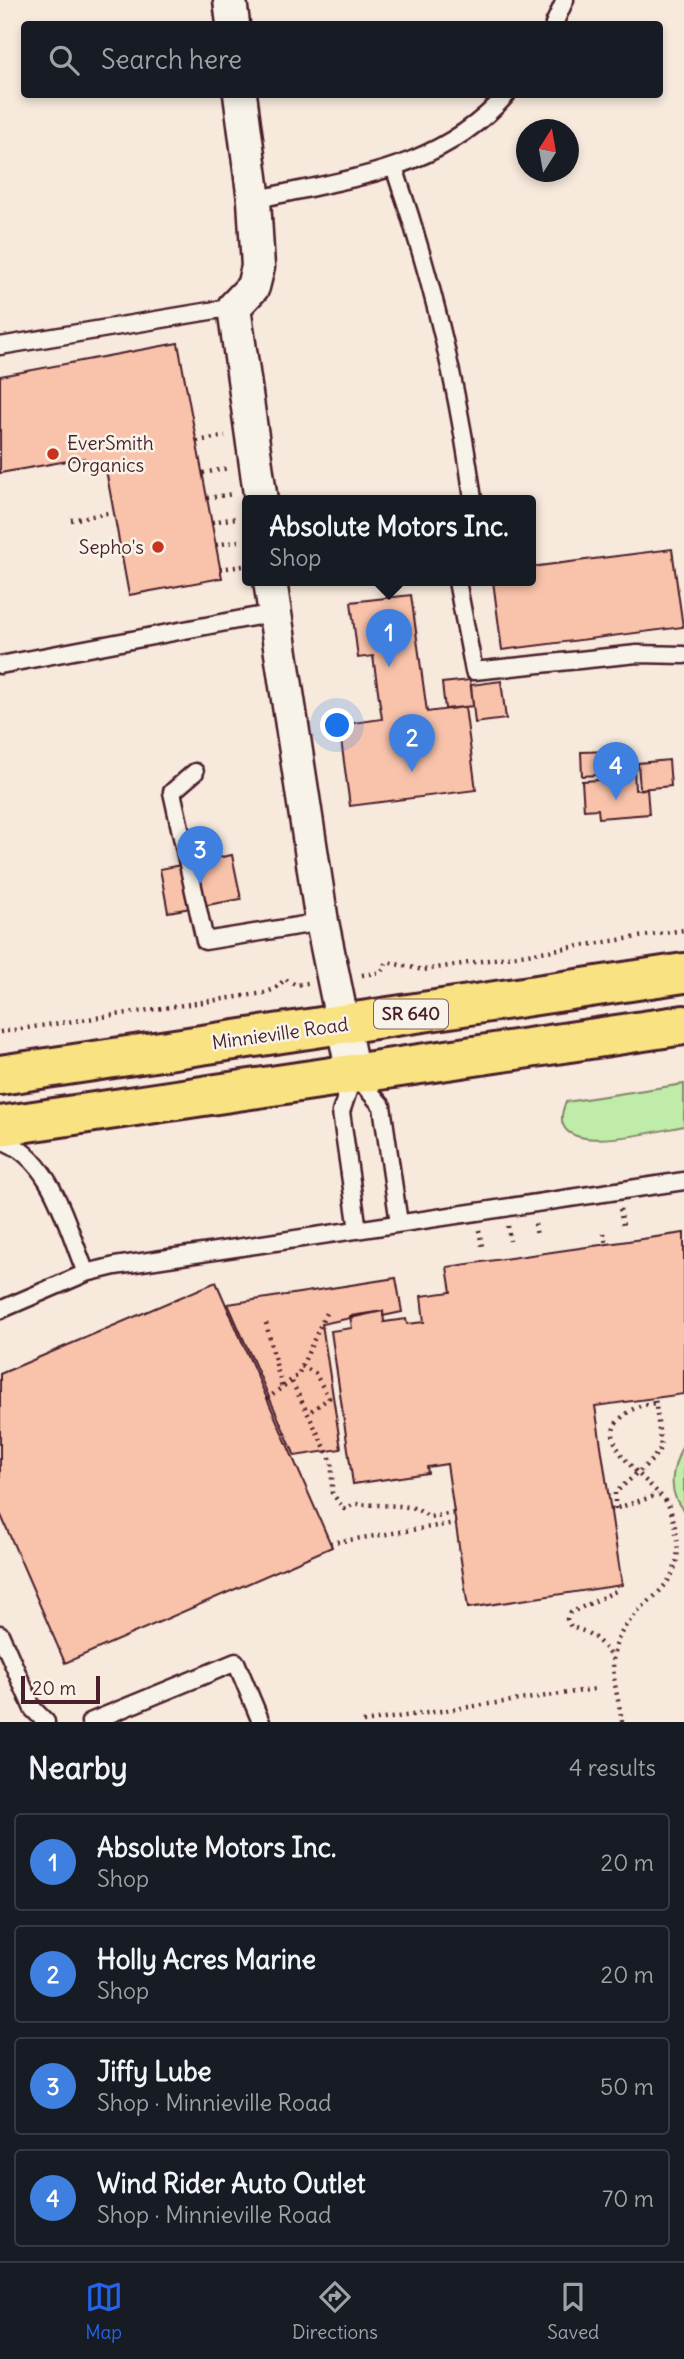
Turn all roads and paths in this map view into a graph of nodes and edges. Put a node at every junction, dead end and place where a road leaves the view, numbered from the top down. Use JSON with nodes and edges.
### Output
{"nodes":[{"id":1,"x":230,"y":0,"type":"edge"},
{"id":2,"x":565,"y":0,"type":"edge"},
{"id":3,"x":233,"y":21,"type":"edge"},
{"id":4,"x":555,"y":21,"type":"edge"},
{"id":5,"x":241,"y":98,"type":"edge"},
{"id":6,"x":504,"y":98,"type":"edge"},
{"id":7,"x":394,"y":167,"type":"junction"},
{"id":8,"x":254,"y":200,"type":"junction"},
{"id":9,"x":234,"y":307,"type":"junction"},
{"id":10,"x":0,"y":346,"type":"edge"},
{"id":11,"x":226,"y":436,"type":"dead end"},
{"id":12,"x":197,"y":440,"type":"dead end"},
{"id":13,"x":230,"y":468,"type":"dead end"},
{"id":14,"x":203,"y":473,"type":"dead end"},
{"id":15,"x":243,"y":495,"type":"edge"},
{"id":16,"x":472,"y":495,"type":"edge"},
{"id":17,"x":207,"y":498,"type":"dead end"},
{"id":18,"x":242,"y":504,"type":"edge"},
{"id":19,"x":242,"y":505,"type":"edge"},
{"id":20,"x":108,"y":513,"type":"dead end"},
{"id":21,"x":71,"y":520,"type":"dead end"},
{"id":22,"x":212,"y":522,"type":"dead end"},
{"id":23,"x":239,"y":541,"type":"dead end"},
{"id":24,"x":216,"y":545,"type":"dead end"},
{"id":25,"x":242,"y":566,"type":"edge"},
{"id":26,"x":220,"y":569,"type":"dead end"},
{"id":27,"x":271,"y":586,"type":"edge"},
{"id":28,"x":458,"y":586,"type":"edge"},
{"id":29,"x":274,"y":613,"type":"junction"},
{"id":30,"x":684,"y":655,"type":"edge"},
{"id":31,"x":0,"y":665,"type":"edge"},
{"id":32,"x":195,"y":772,"type":"dead end"},
{"id":33,"x":322,"y":922,"type":"junction"},
{"id":34,"x":684,"y":930,"type":"edge"},
{"id":35,"x":382,"y":972,"type":"dead end"},
{"id":36,"x":684,"y":973,"type":"edge"},
{"id":37,"x":296,"y":985,"type":"dead end"},
{"id":38,"x":343,"y":1024,"type":"junction"},
{"id":39,"x":684,"y":1025,"type":"edge"},
{"id":40,"x":0,"y":1032,"type":"edge"},
{"id":41,"x":0,"y":1057,"type":"edge"},
{"id":42,"x":60,"y":1065,"type":"junction"},
{"id":43,"x":353,"y":1074,"type":"junction"},
{"id":44,"x":0,"y":1075,"type":"edge"},
{"id":45,"x":0,"y":1126,"type":"edge"},
{"id":46,"x":0,"y":1140,"type":"edge"},
{"id":47,"x":684,"y":1181,"type":"edge"},
{"id":48,"x":399,"y":1223,"type":"junction"},
{"id":49,"x":358,"y":1230,"type":"junction"},
{"id":50,"x":604,"y":1233,"type":"dead end"},
{"id":51,"x":606,"y":1244,"type":"dead end"},
{"id":52,"x":86,"y":1273,"type":"junction"},
{"id":53,"x":0,"y":1310,"type":"edge"},
{"id":54,"x":326,"y":1313,"type":"dead end"},
{"id":55,"x":267,"y":1323,"type":"dead end"},
{"id":56,"x":302,"y":1366,"type":"junction"},
{"id":57,"x":292,"y":1382,"type":"junction"},
{"id":58,"x":282,"y":1389,"type":"junction"},
{"id":59,"x":267,"y":1399,"type":"dead end"},
{"id":60,"x":308,"y":1413,"type":"junction"},
{"id":61,"x":638,"y":1474,"type":"junction"},
{"id":62,"x":659,"y":1494,"type":"junction"},
{"id":63,"x":454,"y":1513,"type":"dead end"},
{"id":64,"x":456,"y":1524,"type":"dead end"},
{"id":65,"x":684,"y":1537,"type":"edge"},
{"id":66,"x":677,"y":1539,"type":"junction"},
{"id":67,"x":330,"y":1543,"type":"dead end"},
{"id":68,"x":615,"y":1586,"type":"dead end"},
{"id":69,"x":0,"y":1634,"type":"edge"},
{"id":70,"x":613,"y":1660,"type":"junction"},
{"id":71,"x":596,"y":1689,"type":"dead end"},
{"id":72,"x":46,"y":1722,"type":"edge"},
{"id":73,"x":90,"y":1722,"type":"edge"},
{"id":74,"x":261,"y":1722,"type":"edge"},
{"id":75,"x":363,"y":1722,"type":"edge"},
{"id":76,"x":622,"y":1722,"type":"edge"}],
"edges":[{"from":1,"to":3,"type":"street"},
{"from":2,"to":4,"type":"lane"},
{"from":5,"to":8,"type":"street"},
{"from":6,"to":7,"type":"lane"},
{"from":7,"to":8,"type":"lane"},
{"from":7,"to":16,"type":"lane"},
{"from":8,"to":9,"type":"street"},
{"from":9,"to":10,"type":"lane"},
{"from":9,"to":15,"type":"street"},
{"from":11,"to":12,"type":"path"},
{"from":13,"to":14,"type":"path"},
{"from":17,"to":18,"type":"path"},
{"from":19,"to":22,"type":"path"},
{"from":20,"to":21,"type":"path"},
{"from":23,"to":24,"type":"path"},
{"from":25,"to":26,"type":"path"},
{"from":27,"to":29,"type":"street"},
{"from":28,"to":30,"type":"lane"},
{"from":29,"to":31,"type":"lane"},
{"from":29,"to":33,"type":"street"},
{"from":32,"to":33,"type":"lane"},
{"from":33,"to":38,"type":"street"},
{"from":34,"to":35,"type":"path"},
{"from":36,"to":38,"type":"main road","name":"Minnieville Road","number":"SR 640"},
{"from":37,"to":40,"type":"path"},
{"from":38,"to":42,"type":"main road","name":"Minnieville Road","number":"SR 640"},
{"from":38,"to":43,"type":"street"},
{"from":39,"to":43,"type":"main road"},
{"from":41,"to":42,"type":"street"},
{"from":42,"to":44,"type":"main road","name":"Minnieville Road","number":"SR 640"},
{"from":43,"to":45,"type":"main road"},
{"from":43,"to":48,"type":"lane"},
{"from":43,"to":49,"type":"lane"},
{"from":46,"to":52,"type":"lane"},
{"from":47,"to":48,"type":"lane"},
{"from":48,"to":49,"type":"lane"},
{"from":49,"to":52,"type":"lane"},
{"from":50,"to":51,"type":"path"},
{"from":52,"to":53,"type":"lane"},
{"from":54,"to":56,"type":"path"},
{"from":55,"to":58,"type":"path"},
{"from":56,"to":57,"type":"path"},
{"from":56,"to":60,"type":"path"},
{"from":57,"to":58,"type":"path"},
{"from":57,"to":60,"type":"path"},
{"from":58,"to":59,"type":"path"},
{"from":60,"to":63,"type":"path"},
{"from":61,"to":61,"type":"path"},
{"from":61,"to":62,"type":"path"},
{"from":61,"to":62,"type":"path"},
{"from":62,"to":66,"type":"path"},
{"from":64,"to":67,"type":"path"},
{"from":65,"to":66,"type":"path"},
{"from":66,"to":70,"type":"path"},
{"from":68,"to":70,"type":"path"},
{"from":69,"to":72,"type":"lane"},
{"from":70,"to":76,"type":"path"},
{"from":71,"to":75,"type":"path"},
{"from":73,"to":74,"type":"lane"}]}
